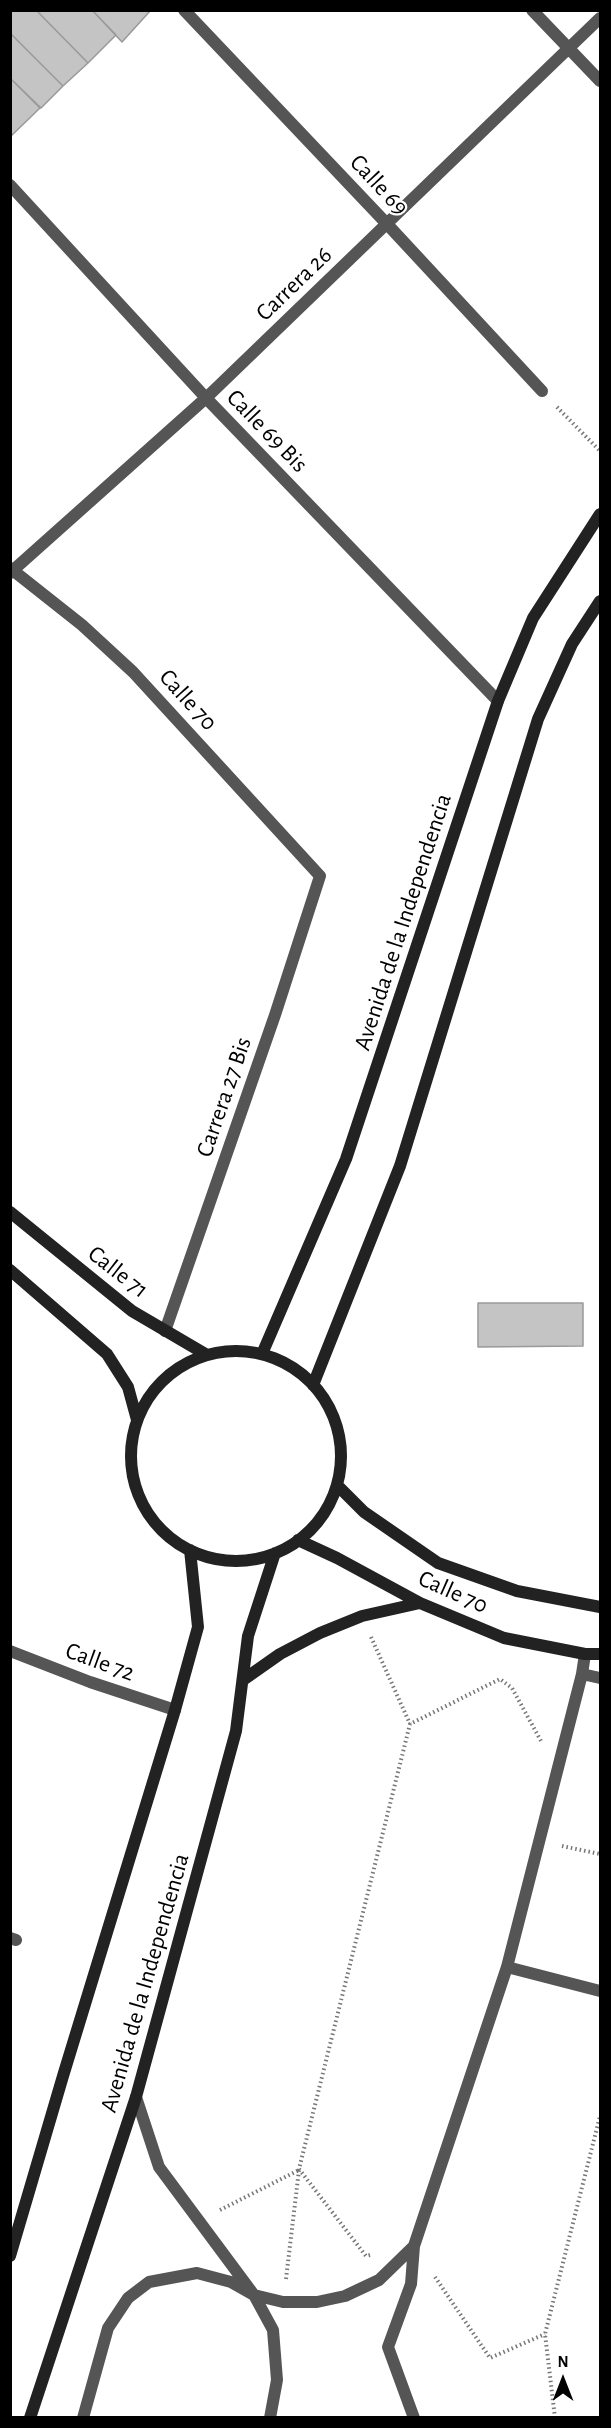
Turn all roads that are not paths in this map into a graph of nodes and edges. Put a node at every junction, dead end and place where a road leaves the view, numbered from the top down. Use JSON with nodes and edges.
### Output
{"nodes":[{"id":1,"x":184,"y":10,"type":"edge"},
{"id":2,"x":532,"y":10,"type":"edge"},
{"id":3,"x":600,"y":18,"type":"edge"},
{"id":4,"x":569,"y":48,"type":"junction"},
{"id":5,"x":600,"y":81,"type":"edge"},
{"id":6,"x":10,"y":185,"type":"edge"},
{"id":7,"x":387,"y":224,"type":"junction"},
{"id":8,"x":542,"y":391,"type":"road end"},
{"id":9,"x":206,"y":398,"type":"junction"},
{"id":10,"x":600,"y":514,"type":"edge"},
{"id":11,"x":11,"y":570,"type":"edge"},
{"id":12,"x":600,"y":602,"type":"edge"},
{"id":13,"x":498,"y":701,"type":"junction"},
{"id":14,"x":320,"y":876,"type":"joint"},
{"id":15,"x":10,"y":1212,"type":"edge"},
{"id":16,"x":10,"y":1270,"type":"edge"},
{"id":17,"x":165,"y":1331,"type":"junction"},
{"id":18,"x":262,"y":1354,"type":"junction"},
{"id":19,"x":207,"y":1355,"type":"junction"},
{"id":20,"x":314,"y":1385,"type":"junction"},
{"id":21,"x":137,"y":1420,"type":"junction"},
{"id":22,"x":337,"y":1485,"type":"junction"},
{"id":23,"x":298,"y":1540,"type":"junction"},
{"id":24,"x":190,"y":1550,"type":"junction"},
{"id":25,"x":275,"y":1553,"type":"junction"},
{"id":26,"x":420,"y":1603,"type":"junction"},
{"id":27,"x":600,"y":1607,"type":"edge"},
{"id":28,"x":10,"y":1651,"type":"edge"},
{"id":29,"x":585,"y":1654,"type":"junction"},
{"id":30,"x":600,"y":1654,"type":"edge"},
{"id":31,"x":582,"y":1674,"type":"junction"},
{"id":32,"x":600,"y":1678,"type":"edge"},
{"id":33,"x":243,"y":1680,"type":"junction"},
{"id":34,"x":175,"y":1710,"type":"junction"},
{"id":35,"x":507,"y":1967,"type":"junction"},
{"id":36,"x":600,"y":1991,"type":"edge"},
{"id":37,"x":136,"y":2097,"type":"junction"},
{"id":38,"x":414,"y":2246,"type":"junction"},
{"id":39,"x":10,"y":2256,"type":"edge"},
{"id":40,"x":254,"y":2295,"type":"junction"},
{"id":41,"x":30,"y":2418,"type":"edge"},
{"id":42,"x":83,"y":2418,"type":"edge"},
{"id":43,"x":270,"y":2418,"type":"edge"},
{"id":44,"x":414,"y":2418,"type":"edge"}],
"edges":[{"from":1,"to":7,"type":"street","name":"Calle 69"},
{"from":2,"to":4,"type":"street"},
{"from":3,"to":4,"type":"street","name":"Carrera 26"},
{"from":4,"to":5,"type":"street"},
{"from":4,"to":7,"type":"street","name":"Carrera 26"},
{"from":6,"to":9,"type":"street","name":"Calle 69 Bis"},
{"from":7,"to":8,"type":"street","name":"Calle 69"},
{"from":7,"to":9,"type":"street","name":"Carrera 26"},
{"from":9,"to":11,"type":"street","name":"Carrera 26"},
{"from":9,"to":13,"type":"street","name":"Calle 69 Bis"},
{"from":10,"to":13,"type":"main road","name":"Avenida de la Independencia"},
{"from":11,"to":14,"type":"street","name":"Calle 70"},
{"from":12,"to":20,"type":"main road"},
{"from":13,"to":18,"type":"main road","name":"Avenida de la Independencia"},
{"from":14,"to":17,"type":"street","name":"Carrera 27 Bis"},
{"from":15,"to":17,"type":"main road","name":"Calle 71"},
{"from":16,"to":21,"type":"main road"},
{"from":17,"to":19,"type":"main road","name":"Calle 71"},
{"from":18,"to":19,"type":"main road"},
{"from":18,"to":20,"type":"main road"},
{"from":19,"to":21,"type":"main road"},
{"from":20,"to":22,"type":"main road"},
{"from":21,"to":24,"type":"main road"},
{"from":22,"to":23,"type":"main road"},
{"from":22,"to":27,"type":"main road","name":"Calle 70"},
{"from":23,"to":25,"type":"main road"},
{"from":23,"to":26,"type":"main road","name":"Calle 70"},
{"from":24,"to":25,"type":"main road"},
{"from":24,"to":34,"type":"main road","name":"Avenida de la Independencia"},
{"from":25,"to":33,"type":"main road","name":"Avenida de la Independencia"},
{"from":26,"to":29,"type":"main road","name":"Calle 70"},
{"from":26,"to":33,"type":"main road"},
{"from":28,"to":34,"type":"street","name":"Calle 72"},
{"from":29,"to":30,"type":"main road","name":"Calle 70"},
{"from":29,"to":31,"type":"street"},
{"from":31,"to":32,"type":"street"},
{"from":31,"to":35,"type":"street"},
{"from":33,"to":37,"type":"main road","name":"Avenida de la Independencia"},
{"from":34,"to":39,"type":"main road","name":"Avenida de la Independencia"},
{"from":35,"to":36,"type":"street"},
{"from":35,"to":38,"type":"street"},
{"from":37,"to":40,"type":"street"},
{"from":37,"to":41,"type":"main road","name":"Avenida de la Independencia"},
{"from":38,"to":40,"type":"street"},
{"from":38,"to":44,"type":"street"},
{"from":40,"to":42,"type":"street"},
{"from":40,"to":43,"type":"street"}]}
